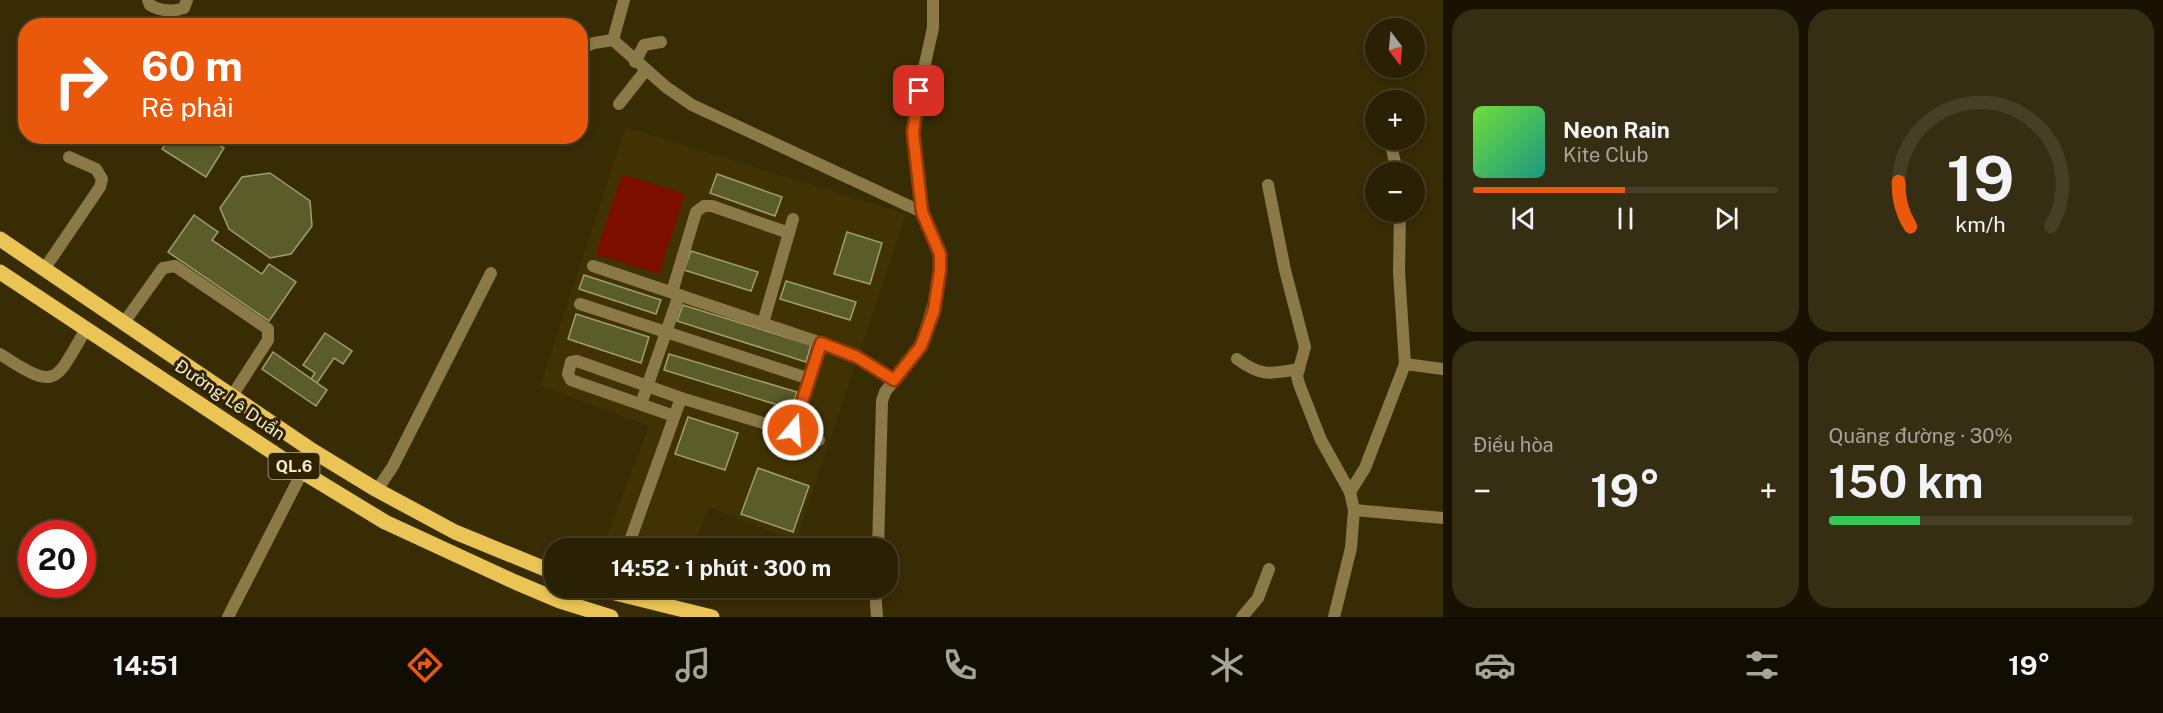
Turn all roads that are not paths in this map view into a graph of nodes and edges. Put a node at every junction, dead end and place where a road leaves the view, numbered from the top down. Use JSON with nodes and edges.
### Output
{"nodes":[{"id":1,"x":147,"y":0,"type":"edge"},
{"id":2,"x":187,"y":0,"type":"edge"},
{"id":3,"x":624,"y":0,"type":"edge"},
{"id":4,"x":933,"y":0,"type":"edge"},
{"id":5,"x":613,"y":40,"type":"junction"},
{"id":6,"x":661,"y":42,"type":"dead end"},
{"id":7,"x":588,"y":46,"type":"edge"},
{"id":8,"x":635,"y":62,"type":"junction"},
{"id":9,"x":646,"y":70,"type":"junction"},
{"id":10,"x":619,"y":104,"type":"dead end"},
{"id":11,"x":69,"y":157,"type":"dead end"},
{"id":12,"x":1268,"y":184,"type":"dead end"},
{"id":13,"x":922,"y":212,"type":"junction"},
{"id":14,"x":794,"y":219,"type":"dead end"},
{"id":15,"x":1400,"y":222,"type":"edge"},
{"id":16,"x":789,"y":233,"type":"junction"},
{"id":17,"x":0,"y":239,"type":"edge"},
{"id":18,"x":592,"y":266,"type":"dead end"},
{"id":19,"x":45,"y":268,"type":"junction"},
{"id":20,"x":0,"y":272,"type":"edge"},
{"id":21,"x":490,"y":273,"type":"dead end"},
{"id":22,"x":675,"y":294,"type":"junction"},
{"id":23,"x":580,"y":304,"type":"dead end"},
{"id":24,"x":763,"y":323,"type":"junction"},
{"id":25,"x":123,"y":324,"type":"junction"},
{"id":26,"x":86,"y":329,"type":"junction"},
{"id":27,"x":668,"y":331,"type":"junction"},
{"id":28,"x":821,"y":343,"type":"junction"},
{"id":29,"x":0,"y":354,"type":"edge"},
{"id":30,"x":1237,"y":359,"type":"dead end"},
{"id":31,"x":1405,"y":364,"type":"junction"},
{"id":32,"x":1299,"y":369,"type":"junction"},
{"id":33,"x":1443,"y":369,"type":"edge"},
{"id":34,"x":609,"y":372,"type":"junction"},
{"id":35,"x":810,"y":378,"type":"junction"},
{"id":36,"x":894,"y":380,"type":"junction"},
{"id":37,"x":647,"y":386,"type":"junction"},
{"id":38,"x":602,"y":390,"type":"junction"},
{"id":39,"x":232,"y":396,"type":"junction"},
{"id":40,"x":681,"y":398,"type":"junction"},
{"id":41,"x":641,"y":404,"type":"junction"},
{"id":42,"x":674,"y":416,"type":"junction"},
{"id":43,"x":793,"y":430,"type":"junction"},
{"id":44,"x":819,"y":440,"type":"dead end"},
{"id":45,"x":313,"y":451,"type":"junction"},
{"id":46,"x":301,"y":471,"type":"junction"},
{"id":47,"x":377,"y":490,"type":"junction"},
{"id":48,"x":1350,"y":492,"type":"junction"},
{"id":49,"x":1354,"y":510,"type":"junction"},
{"id":50,"x":1443,"y":518,"type":"edge"},
{"id":51,"x":631,"y":538,"type":"edge"},
{"id":52,"x":878,"y":538,"type":"edge"},
{"id":53,"x":544,"y":568,"type":"edge"},
{"id":54,"x":1269,"y":569,"type":"dead end"},
{"id":55,"x":639,"y":598,"type":"edge"},
{"id":56,"x":876,"y":598,"type":"edge"},
{"id":57,"x":228,"y":617,"type":"edge"},
{"id":58,"x":610,"y":617,"type":"edge"},
{"id":59,"x":712,"y":617,"type":"edge"},
{"id":60,"x":877,"y":617,"type":"edge"},
{"id":61,"x":1242,"y":617,"type":"edge"},
{"id":62,"x":1334,"y":617,"type":"edge"}],
"edges":[{"from":1,"to":2,"type":"street"},
{"from":3,"to":5,"type":"street"},
{"from":4,"to":13,"type":"street"},
{"from":5,"to":7,"type":"street"},
{"from":5,"to":8,"type":"street"},
{"from":6,"to":8,"type":"street"},
{"from":8,"to":9,"type":"street"},
{"from":9,"to":10,"type":"street"},
{"from":9,"to":13,"type":"street"},
{"from":11,"to":19,"type":"street"},
{"from":12,"to":32,"type":"street"},
{"from":13,"to":36,"type":"street"},
{"from":14,"to":16,"type":"street"},
{"from":15,"to":31,"type":"street"},
{"from":16,"to":22,"type":"street"},
{"from":16,"to":24,"type":"street"},
{"from":17,"to":19,"type":"main road","name":"Đường Lê Duẩn","number":"QL.6"},
{"from":18,"to":22,"type":"street"},
{"from":19,"to":25,"type":"main road","name":"Đường Lê Duẩn","number":"QL.6"},
{"from":20,"to":26,"type":"main road","name":"Đường Lê Duẩn","number":"QL.6"},
{"from":21,"to":47,"type":"street"},
{"from":22,"to":24,"type":"street"},
{"from":22,"to":27,"type":"street"},
{"from":23,"to":27,"type":"street"},
{"from":24,"to":28,"type":"street"},
{"from":25,"to":39,"type":"main road","name":"Đường Lê Duẩn","number":"QL.6"},
{"from":25,"to":39,"type":"street"},
{"from":26,"to":29,"type":"street"},
{"from":26,"to":46,"type":"main road","name":"Đường Lê Duẩn","number":"QL.6"},
{"from":27,"to":35,"type":"street"},
{"from":27,"to":37,"type":"street"},
{"from":28,"to":35,"type":"street"},
{"from":28,"to":36,"type":"street"},
{"from":30,"to":32,"type":"street"},
{"from":31,"to":33,"type":"street"},
{"from":31,"to":48,"type":"street"},
{"from":32,"to":48,"type":"street"},
{"from":34,"to":37,"type":"street"},
{"from":34,"to":38,"type":"street"},
{"from":34,"to":38,"type":"street"},
{"from":35,"to":43,"type":"street"},
{"from":36,"to":52,"type":"street"},
{"from":37,"to":40,"type":"street"},
{"from":37,"to":41,"type":"street"},
{"from":38,"to":41,"type":"street"},
{"from":39,"to":45,"type":"main road","name":"Đường Lê Duẩn","number":"QL.6"},
{"from":40,"to":42,"type":"street"},
{"from":40,"to":43,"type":"street"},
{"from":41,"to":42,"type":"street"},
{"from":42,"to":51,"type":"street"},
{"from":43,"to":44,"type":"street"},
{"from":45,"to":46,"type":"street"},
{"from":45,"to":47,"type":"main road","name":"Đường Lê Duẩn","number":"QL.6"},
{"from":46,"to":57,"type":"street"},
{"from":46,"to":58,"type":"main road","name":"Đường Lê Duẩn","number":"QL.6"},
{"from":47,"to":53,"type":"main road","name":"Đường Lê Duẩn","number":"QL.6"},
{"from":48,"to":49,"type":"street"},
{"from":49,"to":50,"type":"street"},
{"from":49,"to":62,"type":"street"},
{"from":54,"to":61,"type":"street"},
{"from":55,"to":59,"type":"main road"},
{"from":56,"to":60,"type":"street"}]}
